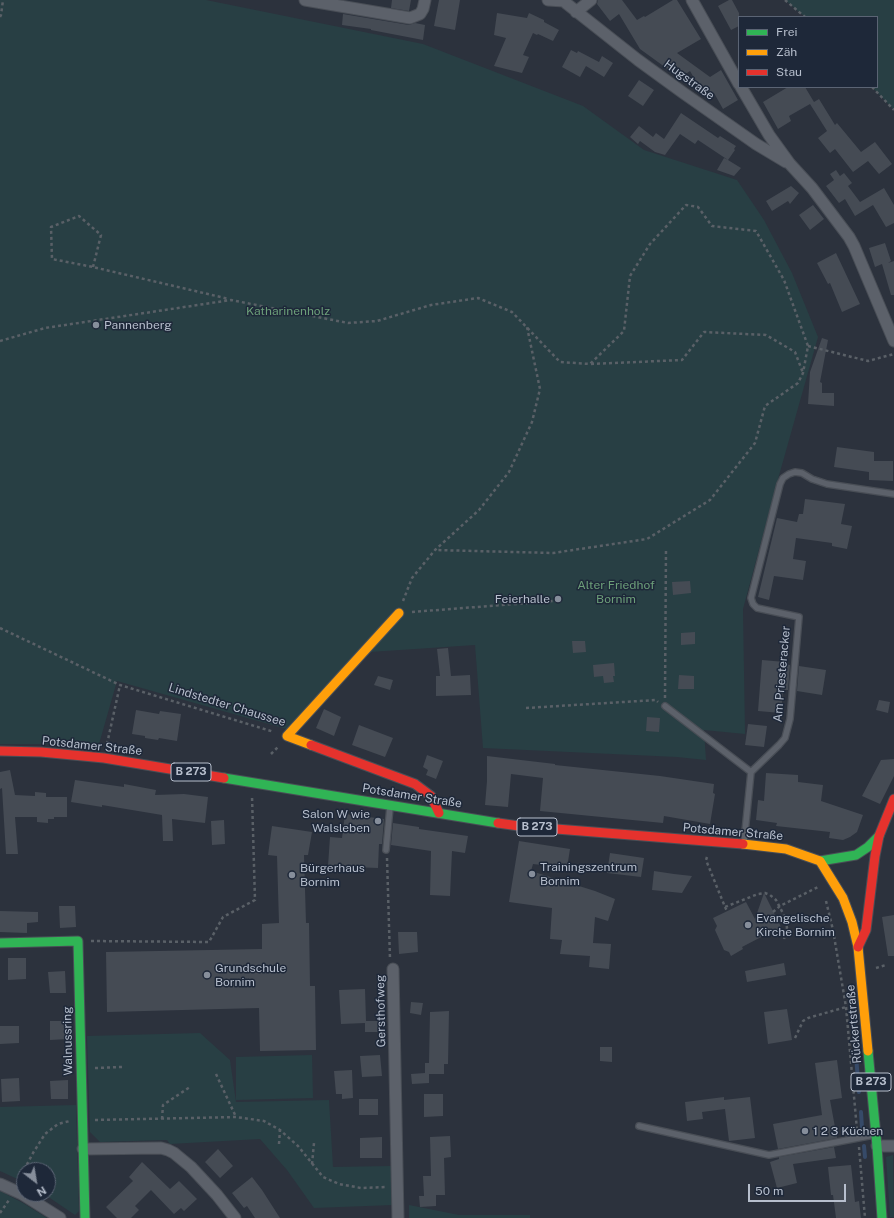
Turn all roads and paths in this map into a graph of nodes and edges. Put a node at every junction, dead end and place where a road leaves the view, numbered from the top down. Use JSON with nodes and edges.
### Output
{"nodes":[{"id":1,"x":3,"y":0,"type":"edge"},
{"id":2,"x":305,"y":0,"type":"edge"},
{"id":3,"x":425,"y":0,"type":"edge"},
{"id":4,"x":548,"y":0,"type":"edge"},
{"id":5,"x":591,"y":0,"type":"edge"},
{"id":6,"x":692,"y":0,"type":"edge"},
{"id":7,"x":785,"y":0,"type":"edge"},
{"id":8,"x":563,"y":1,"type":"edge"},
{"id":9,"x":576,"y":12,"type":"junction"},
{"id":10,"x":804,"y":16,"type":"edge"},
{"id":11,"x":0,"y":17,"type":"edge"},
{"id":12,"x":738,"y":82,"type":"edge"},
{"id":13,"x":742,"y":88,"type":"edge"},
{"id":14,"x":873,"y":88,"type":"edge"},
{"id":15,"x":894,"y":110,"type":"edge"},
{"id":16,"x":790,"y":164,"type":"junction"},
{"id":17,"x":93,"y":267,"type":"junction"},
{"id":18,"x":232,"y":300,"type":"junction"},
{"id":19,"x":891,"y":326,"type":"edge"},
{"id":20,"x":527,"y":327,"type":"junction"},
{"id":21,"x":0,"y":341,"type":"edge"},
{"id":22,"x":894,"y":341,"type":"edge"},
{"id":23,"x":808,"y":346,"type":"junction"},
{"id":24,"x":894,"y":354,"type":"edge"},
{"id":25,"x":590,"y":364,"type":"junction"},
{"id":26,"x":803,"y":373,"type":"junction"},
{"id":27,"x":894,"y":494,"type":"edge"},
{"id":28,"x":666,"y":548,"type":"dead end"},
{"id":29,"x":435,"y":550,"type":"junction"},
{"id":30,"x":554,"y":601,"type":"dead end"},
{"id":31,"x":399,"y":613,"type":"junction"},
{"id":32,"x":0,"y":628,"type":"edge"},
{"id":33,"x":120,"y":685,"type":"junction"},
{"id":34,"x":665,"y":706,"type":"junction"},
{"id":35,"x":526,"y":708,"type":"dead end"},
{"id":36,"x":287,"y":736,"type":"junction"},
{"id":37,"x":0,"y":752,"type":"edge"},
{"id":38,"x":104,"y":758,"type":"junction"},
{"id":39,"x":751,"y":772,"type":"junction"},
{"id":40,"x":252,"y":782,"type":"junction"},
{"id":41,"x":894,"y":798,"type":"edge"},
{"id":42,"x":391,"y":805,"type":"junction"},
{"id":43,"x":439,"y":813,"type":"junction"},
{"id":44,"x":879,"y":836,"type":"junction"},
{"id":45,"x":710,"y":842,"type":"junction"},
{"id":46,"x":744,"y":844,"type":"junction"},
{"id":47,"x":386,"y":850,"type":"joint"},
{"id":48,"x":820,"y":861,"type":"junction"},
{"id":49,"x":817,"y":881,"type":"dead end"},
{"id":50,"x":825,"y":897,"type":"dead end"},
{"id":51,"x":780,"y":906,"type":"junction"},
{"id":52,"x":725,"y":907,"type":"junction"},
{"id":53,"x":727,"y":911,"type":"dead end"},
{"id":54,"x":773,"y":912,"type":"dead end"},
{"id":55,"x":784,"y":939,"type":"dead end"},
{"id":56,"x":78,"y":941,"type":"junction"},
{"id":57,"x":0,"y":943,"type":"edge"},
{"id":58,"x":858,"y":947,"type":"junction"},
{"id":59,"x":886,"y":965,"type":"dead end"},
{"id":60,"x":876,"y":968,"type":"dead end"},
{"id":61,"x":393,"y":969,"type":"joint"},
{"id":62,"x":846,"y":1007,"type":"junction"},
{"id":63,"x":795,"y":1038,"type":"dead end"},
{"id":64,"x":122,"y":1067,"type":"dead end"},
{"id":65,"x":81,"y":1069,"type":"junction"},
{"id":66,"x":216,"y":1074,"type":"dead end"},
{"id":67,"x":190,"y":1087,"type":"dead end"},
{"id":68,"x":236,"y":1117,"type":"junction"},
{"id":69,"x":162,"y":1119,"type":"junction"},
{"id":70,"x":82,"y":1121,"type":"junction"},
{"id":71,"x":639,"y":1126,"type":"dead end"},
{"id":72,"x":280,"y":1130,"type":"junction"},
{"id":73,"x":876,"y":1135,"type":"junction"},
{"id":74,"x":858,"y":1138,"type":"junction"},
{"id":75,"x":314,"y":1143,"type":"dead end"},
{"id":76,"x":279,"y":1144,"type":"dead end"},
{"id":77,"x":877,"y":1146,"type":"junction"},
{"id":78,"x":894,"y":1146,"type":"edge"},
{"id":79,"x":83,"y":1149,"type":"junction"},
{"id":80,"x":28,"y":1162,"type":"edge"},
{"id":81,"x":312,"y":1164,"type":"junction"},
{"id":82,"x":0,"y":1184,"type":"edge"},
{"id":83,"x":397,"y":1186,"type":"junction"},
{"id":84,"x":60,"y":1218,"type":"edge"},
{"id":85,"x":85,"y":1218,"type":"edge"},
{"id":86,"x":235,"y":1218,"type":"edge"},
{"id":87,"x":398,"y":1218,"type":"edge"},
{"id":88,"x":864,"y":1218,"type":"edge"},
{"id":89,"x":882,"y":1218,"type":"edge"}],
"edges":[{"from":1,"to":11,"type":"path"},
{"from":2,"to":3,"type":"street"},
{"from":4,"to":8,"type":"street","name":"Hugstraße"},
{"from":5,"to":9,"type":"street"},
{"from":6,"to":12,"type":"street"},
{"from":7,"to":10,"type":"path"},
{"from":8,"to":9,"type":"street","name":"Hugstraße"},
{"from":9,"to":16,"type":"street","name":"Hugstraße"},
{"from":13,"to":16,"type":"street","name":"Hugstraße"},
{"from":14,"to":15,"type":"path"},
{"from":16,"to":19,"type":"street","name":"Hugstraße"},
{"from":17,"to":17,"type":"path"},
{"from":17,"to":18,"type":"path"},
{"from":18,"to":20,"type":"path"},
{"from":18,"to":21,"type":"path"},
{"from":19,"to":22,"type":"street","name":"Hugstraße"},
{"from":20,"to":25,"type":"path"},
{"from":20,"to":29,"type":"path"},
{"from":23,"to":24,"type":"path"},
{"from":23,"to":25,"type":"path"},
{"from":23,"to":26,"type":"path"},
{"from":25,"to":26,"type":"path"},
{"from":26,"to":29,"type":"path"},
{"from":27,"to":39,"type":"lane","name":"Am Priesteracker"},
{"from":28,"to":34,"type":"path"},
{"from":29,"to":31,"type":"path"},
{"from":30,"to":31,"type":"path"},
{"from":31,"to":36,"type":"main road"},
{"from":32,"to":33,"type":"path","name":"Lindstedter Chaussee"},
{"from":33,"to":36,"type":"path","name":"Lindstedter Chaussee"},
{"from":33,"to":38,"type":"path"},
{"from":34,"to":35,"type":"path"},
{"from":34,"to":39,"type":"lane"},
{"from":36,"to":43,"type":"main road","name":"Lindstedter Chaussee"},
{"from":37,"to":38,"type":"main road","name":"Potsdamer Straße","number":"B 273"},
{"from":38,"to":40,"type":"main road","name":"Potsdamer Straße","number":"B 273"},
{"from":39,"to":46,"type":"lane"},
{"from":40,"to":42,"type":"main road","name":"Potsdamer Straße","number":"B 273"},
{"from":40,"to":56,"type":"path"},
{"from":41,"to":44,"type":"main road"},
{"from":42,"to":43,"type":"main road","name":"Potsdamer Straße","number":"B 273"},
{"from":42,"to":47,"type":"lane"},
{"from":43,"to":45,"type":"main road","name":"Potsdamer Straße","number":"B 273"},
{"from":44,"to":48,"type":"main road"},
{"from":44,"to":58,"type":"main road"},
{"from":45,"to":46,"type":"main road","name":"Potsdamer Straße","number":"B 273"},
{"from":45,"to":52,"type":"path"},
{"from":46,"to":48,"type":"main road","name":"Potsdamer Straße","number":"B 273"},
{"from":47,"to":61,"type":"path","name":"Gersthofweg"},
{"from":48,"to":58,"type":"main road","name":"Rückertstraße","number":"B 273"},
{"from":49,"to":51,"type":"path"},
{"from":50,"to":62,"type":"path"},
{"from":51,"to":52,"type":"path"},
{"from":51,"to":54,"type":"path"},
{"from":51,"to":55,"type":"path"},
{"from":52,"to":53,"type":"path"},
{"from":56,"to":57,"type":"main road"},
{"from":56,"to":65,"type":"main road","name":"Walnussring"},
{"from":58,"to":73,"type":"main road","name":"Rückertstraße","number":"B 273"},
{"from":59,"to":60,"type":"path"},
{"from":61,"to":83,"type":"street","name":"Gersthofweg"},
{"from":62,"to":63,"type":"path"},
{"from":62,"to":74,"type":"path"},
{"from":64,"to":65,"type":"path"},
{"from":65,"to":70,"type":"main road","name":"Walnussring"},
{"from":66,"to":68,"type":"path"},
{"from":67,"to":69,"type":"path"},
{"from":68,"to":69,"type":"path"},
{"from":68,"to":72,"type":"path"},
{"from":69,"to":70,"type":"path"},
{"from":70,"to":79,"type":"main road","name":"Walnussring"},
{"from":70,"to":80,"type":"path"},
{"from":71,"to":74,"type":"lane"},
{"from":72,"to":76,"type":"path"},
{"from":72,"to":81,"type":"path"},
{"from":73,"to":74,"type":"lane"},
{"from":73,"to":77,"type":"main road","name":"Rückertstraße","number":"B 273"},
{"from":74,"to":88,"type":"path"},
{"from":75,"to":81,"type":"path"},
{"from":77,"to":78,"type":"street"},
{"from":77,"to":89,"type":"main road","name":"Rückertstraße","number":"B 273"},
{"from":79,"to":85,"type":"main road","name":"Walnussring"},
{"from":79,"to":86,"type":"street"},
{"from":81,"to":83,"type":"path"},
{"from":82,"to":84,"type":"street"},
{"from":83,"to":87,"type":"street","name":"Gersthofweg"}]}
